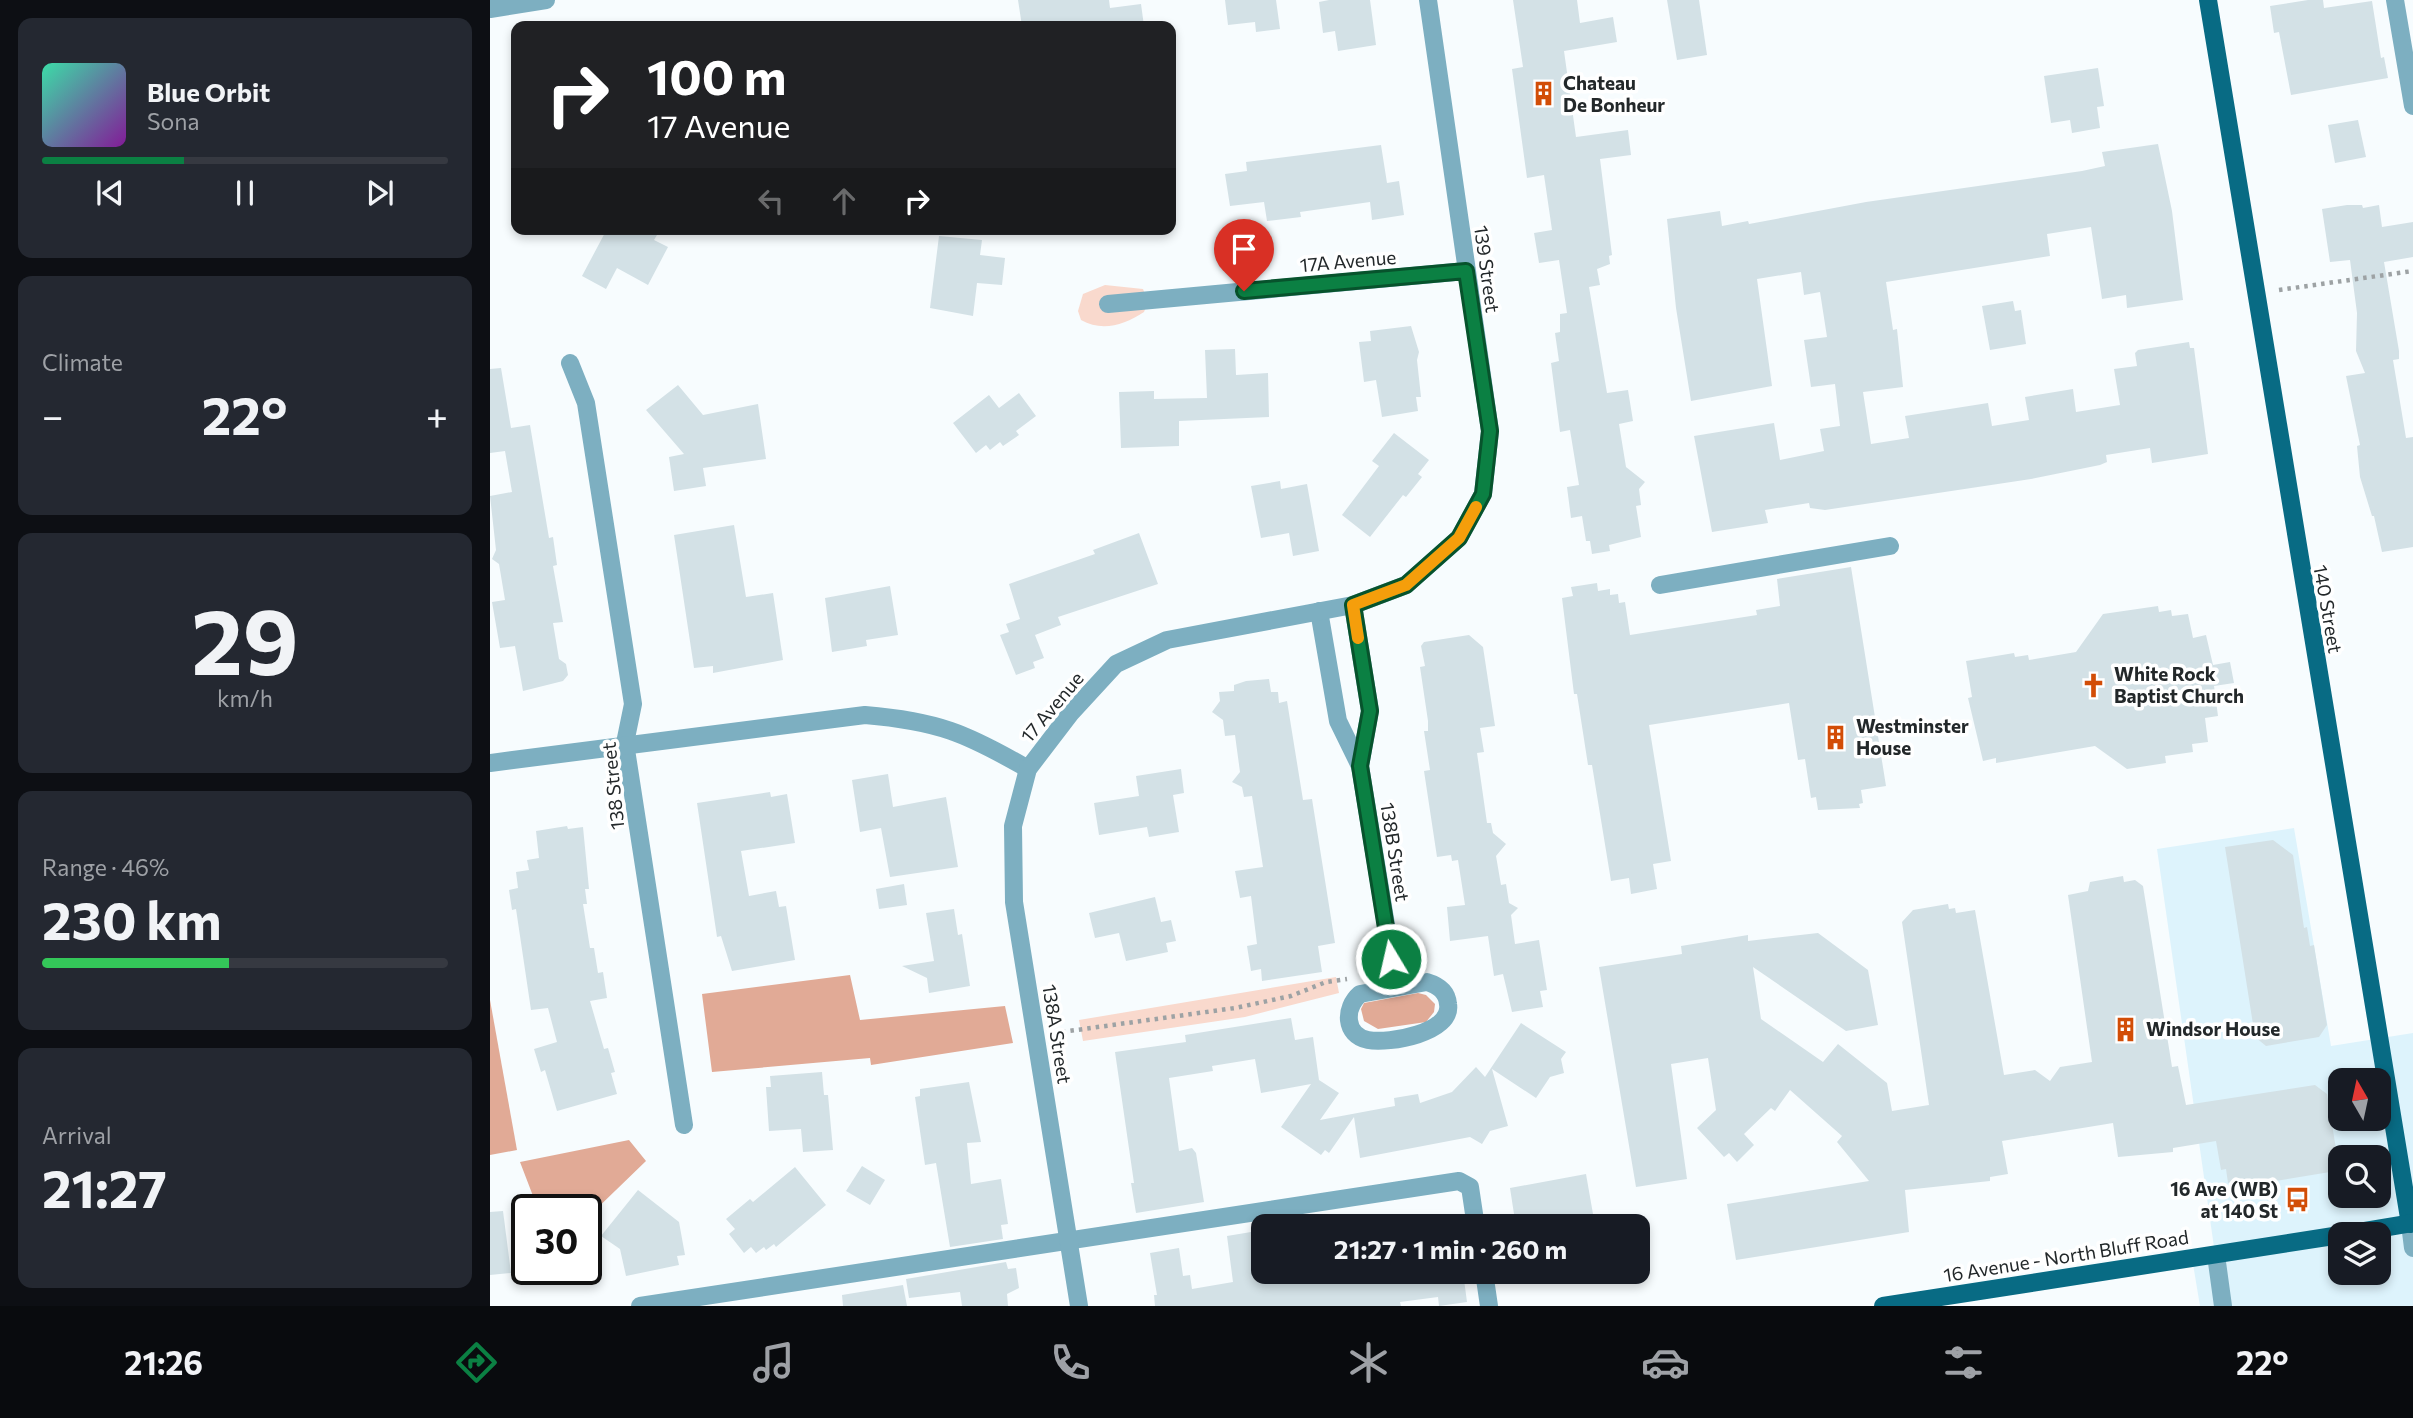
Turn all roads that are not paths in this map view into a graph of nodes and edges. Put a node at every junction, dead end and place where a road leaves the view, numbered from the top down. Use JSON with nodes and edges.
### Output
{"nodes":[{"id":1,"x":546,"y":0,"type":"edge"},
{"id":2,"x":1428,"y":0,"type":"edge"},
{"id":3,"x":2207,"y":0,"type":"edge"},
{"id":4,"x":2395,"y":0,"type":"edge"},
{"id":5,"x":490,"y":9,"type":"edge"},
{"id":6,"x":2413,"y":106,"type":"edge"},
{"id":7,"x":1466,"y":271,"type":"junction"},
{"id":8,"x":1108,"y":304,"type":"dead end"},
{"id":9,"x":570,"y":363,"type":"dead end"},
{"id":10,"x":1459,"y":538,"type":"joint"},
{"id":11,"x":1890,"y":547,"type":"dead end"},
{"id":12,"x":1660,"y":585,"type":"dead end"},
{"id":13,"x":1353,"y":605,"type":"junction"},
{"id":14,"x":1319,"y":611,"type":"junction"},
{"id":15,"x":625,"y":743,"type":"junction"},
{"id":16,"x":490,"y":763,"type":"edge"},
{"id":17,"x":1360,"y":766,"type":"junction"},
{"id":18,"x":1028,"y":769,"type":"junction"},
{"id":19,"x":1396,"y":986,"type":"junction"},
{"id":20,"x":684,"y":1125,"type":"dead end"},
{"id":21,"x":1474,"y":1214,"type":"edge"},
{"id":22,"x":2411,"y":1224,"type":"edge"},
{"id":23,"x":2391,"y":1227,"type":"edge"},
{"id":24,"x":2328,"y":1237,"type":"edge"},
{"id":25,"x":1069,"y":1242,"type":"junction"},
{"id":26,"x":2413,"y":1248,"type":"edge"},
{"id":27,"x":2216,"y":1255,"type":"junction"},
{"id":28,"x":1486,"y":1284,"type":"edge"},
{"id":29,"x":1973,"y":1299,"type":"edge"},
{"id":30,"x":640,"y":1306,"type":"edge"},
{"id":31,"x":1079,"y":1306,"type":"edge"},
{"id":32,"x":1489,"y":1306,"type":"edge"},
{"id":33,"x":1882,"y":1306,"type":"edge"},
{"id":34,"x":2223,"y":1306,"type":"edge"}],
"edges":[{"from":1,"to":5,"type":"street"},
{"from":2,"to":7,"type":"street","name":"139 Street"},
{"from":3,"to":22,"type":"main road","name":"140 Street"},
{"from":4,"to":6,"type":"street"},
{"from":7,"to":8,"type":"street","name":"17A Avenue"},
{"from":7,"to":10,"type":"street","name":"139 Street"},
{"from":9,"to":15,"type":"street","name":"138 Street"},
{"from":10,"to":13,"type":"street","name":"17 Avenue"},
{"from":11,"to":12,"type":"street"},
{"from":13,"to":14,"type":"street","name":"17 Avenue"},
{"from":13,"to":17,"type":"street","name":"138B Street"},
{"from":14,"to":17,"type":"street","name":"138B Street"},
{"from":14,"to":18,"type":"street","name":"17 Avenue"},
{"from":15,"to":16,"type":"street","name":"17 Avenue"},
{"from":15,"to":18,"type":"street","name":"17 Avenue"},
{"from":15,"to":20,"type":"street","name":"138 Street"},
{"from":17,"to":19,"type":"street","name":"138B Street"},
{"from":18,"to":25,"type":"street","name":"138A Street"},
{"from":19,"to":19,"type":"street"},
{"from":21,"to":25,"type":"street"},
{"from":22,"to":23,"type":"main road"},
{"from":22,"to":26,"type":"street"},
{"from":24,"to":27,"type":"main road","name":"16 Avenue - North Bluff Road"},
{"from":25,"to":30,"type":"street"},
{"from":25,"to":31,"type":"street","name":"138A Street"},
{"from":27,"to":29,"type":"main road","name":"16 Avenue - North Bluff Road"},
{"from":27,"to":34,"type":"street"},
{"from":28,"to":32,"type":"street"},
{"from":29,"to":33,"type":"main road","name":"16 Avenue - North Bluff Road"}]}
